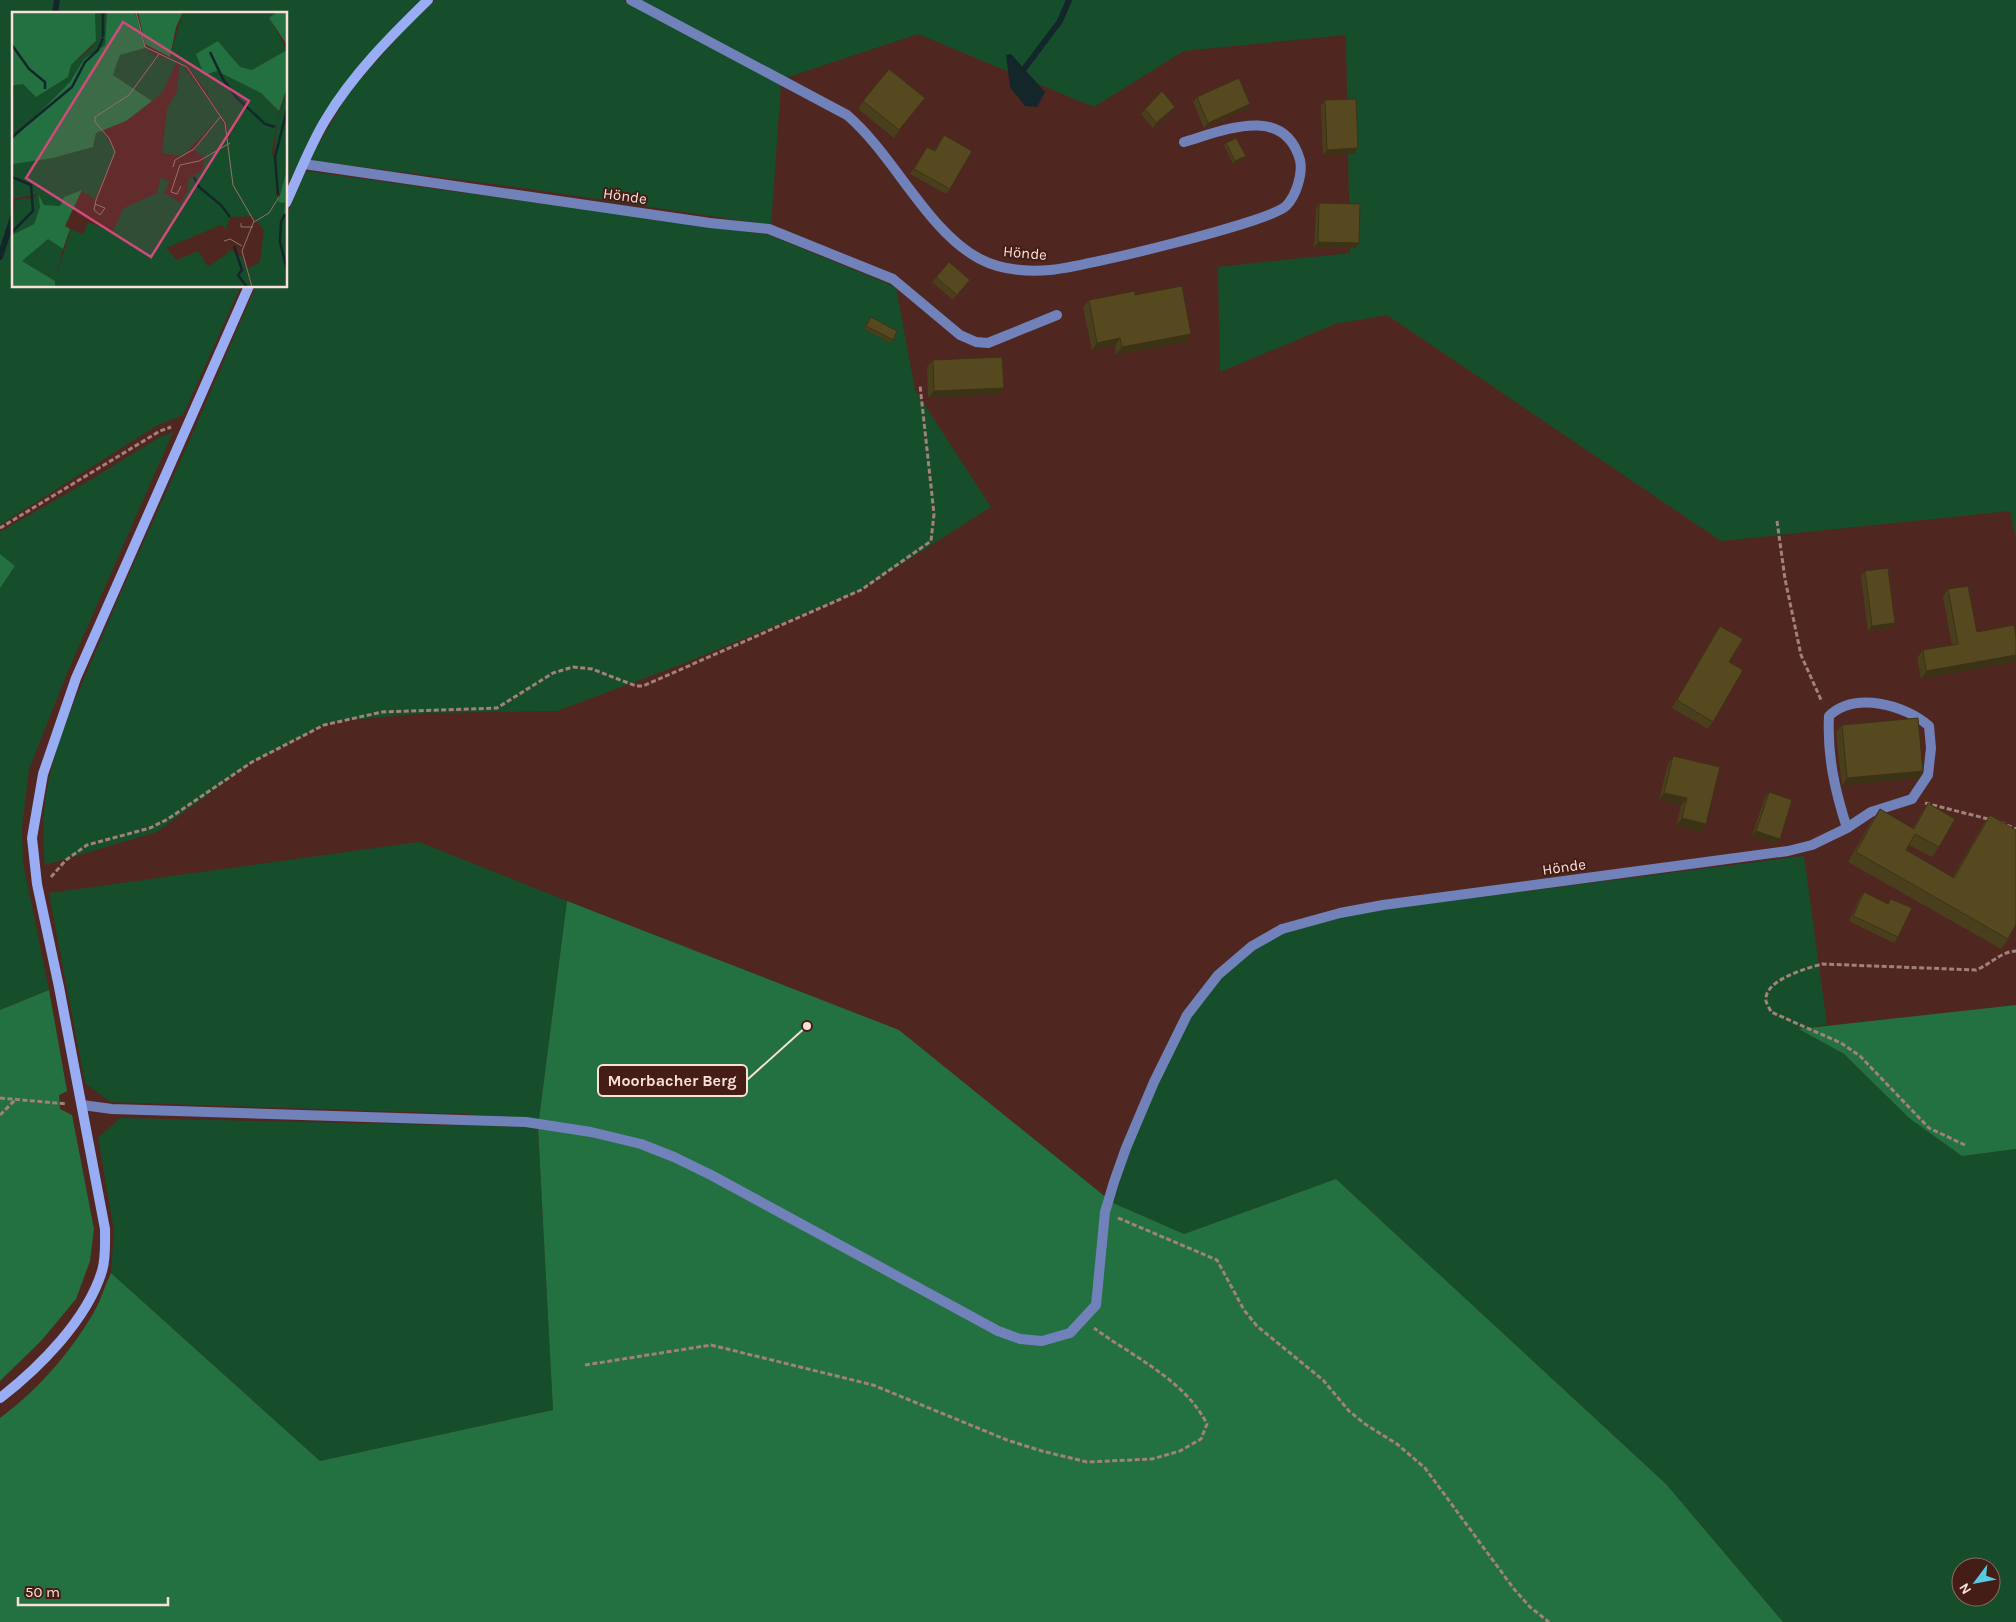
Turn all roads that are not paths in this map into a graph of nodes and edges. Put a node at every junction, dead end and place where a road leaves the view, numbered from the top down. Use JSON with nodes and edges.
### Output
{"nodes":[{"id":1,"x":428,"y":0,"type":"edge"},
{"id":2,"x":631,"y":0,"type":"edge"},
{"id":3,"x":1184,"y":142,"type":"dead end"},
{"id":4,"x":304,"y":164,"type":"junction"},
{"id":5,"x":288,"y":199,"type":"edge"},
{"id":6,"x":248,"y":288,"type":"edge"},
{"id":7,"x":1057,"y":315,"type":"dead end"},
{"id":8,"x":1847,"y":828,"type":"junction"},
{"id":9,"x":82,"y":1105,"type":"junction"},
{"id":10,"x":0,"y":1398,"type":"edge"}],
"edges":[{"from":1,"to":4,"type":"street"},
{"from":2,"to":3,"type":"street","name":"Hönde"},
{"from":4,"to":5,"type":"street"},
{"from":4,"to":7,"type":"street","name":"Hönde"},
{"from":6,"to":9,"type":"street"},
{"from":8,"to":8,"type":"street","name":"Hönde"},
{"from":8,"to":9,"type":"street","name":"Hönde"},
{"from":9,"to":10,"type":"street"}]}
